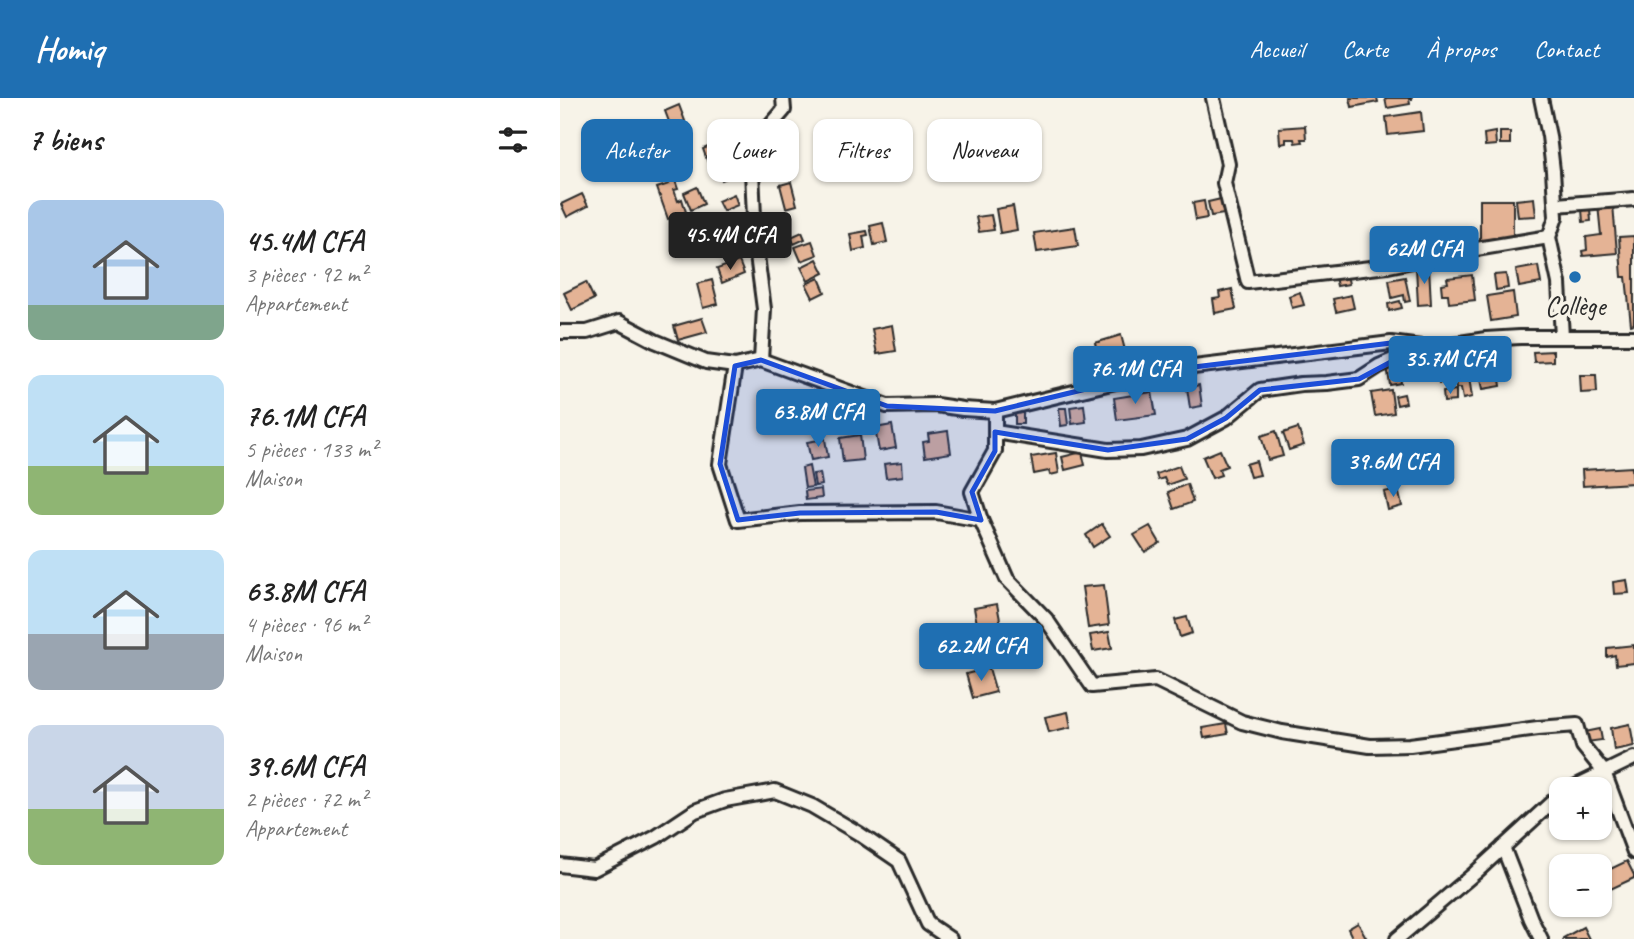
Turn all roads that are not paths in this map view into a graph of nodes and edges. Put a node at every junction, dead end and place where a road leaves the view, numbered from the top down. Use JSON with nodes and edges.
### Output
{"nodes":[{"id":1,"x":783,"y":98,"type":"edge"},
{"id":2,"x":1213,"y":98,"type":"edge"},
{"id":3,"x":1541,"y":98,"type":"edge"},
{"id":4,"x":1634,"y":199,"type":"edge"},
{"id":5,"x":1556,"y":205,"type":"junction"},
{"id":6,"x":1549,"y":237,"type":"junction"},
{"id":7,"x":560,"y":332,"type":"edge"},
{"id":8,"x":1562,"y":337,"type":"junction"},
{"id":9,"x":1634,"y":337,"type":"edge"},
{"id":10,"x":1436,"y":349,"type":"junction"},
{"id":11,"x":761,"y":360,"type":"junction"},
{"id":12,"x":735,"y":366,"type":"junction"},
{"id":13,"x":995,"y":411,"type":"junction"},
{"id":14,"x":995,"y":432,"type":"junction"},
{"id":15,"x":981,"y":520,"type":"junction"},
{"id":16,"x":1634,"y":758,"type":"edge"},
{"id":17,"x":1604,"y":772,"type":"junction"},
{"id":18,"x":1594,"y":777,"type":"edge"},
{"id":19,"x":1549,"y":805,"type":"edge"},
{"id":20,"x":1503,"y":847,"type":"junction"},
{"id":21,"x":1634,"y":852,"type":"edge"},
{"id":22,"x":560,"y":865,"type":"edge"},
{"id":23,"x":950,"y":939,"type":"edge"},
{"id":24,"x":1397,"y":939,"type":"edge"},
{"id":25,"x":1541,"y":939,"type":"edge"}],
"edges":[{"from":1,"to":11,"type":"street"},
{"from":2,"to":6,"type":"street"},
{"from":3,"to":5,"type":"street"},
{"from":4,"to":5,"type":"street"},
{"from":5,"to":6,"type":"street"},
{"from":6,"to":8,"type":"street"},
{"from":7,"to":12,"type":"street"},
{"from":8,"to":9,"type":"street"},
{"from":8,"to":10,"type":"street"},
{"from":10,"to":13,"type":"street"},
{"from":10,"to":14,"type":"street"},
{"from":11,"to":12,"type":"street"},
{"from":11,"to":13,"type":"street"},
{"from":12,"to":15,"type":"street"},
{"from":13,"to":14,"type":"street"},
{"from":14,"to":15,"type":"street"},
{"from":15,"to":17,"type":"street"},
{"from":16,"to":17,"type":"street"},
{"from":17,"to":18,"type":"street"},
{"from":17,"to":21,"type":"street"},
{"from":19,"to":20,"type":"street"},
{"from":20,"to":24,"type":"street"},
{"from":20,"to":25,"type":"street"},
{"from":22,"to":23,"type":"street"}]}
